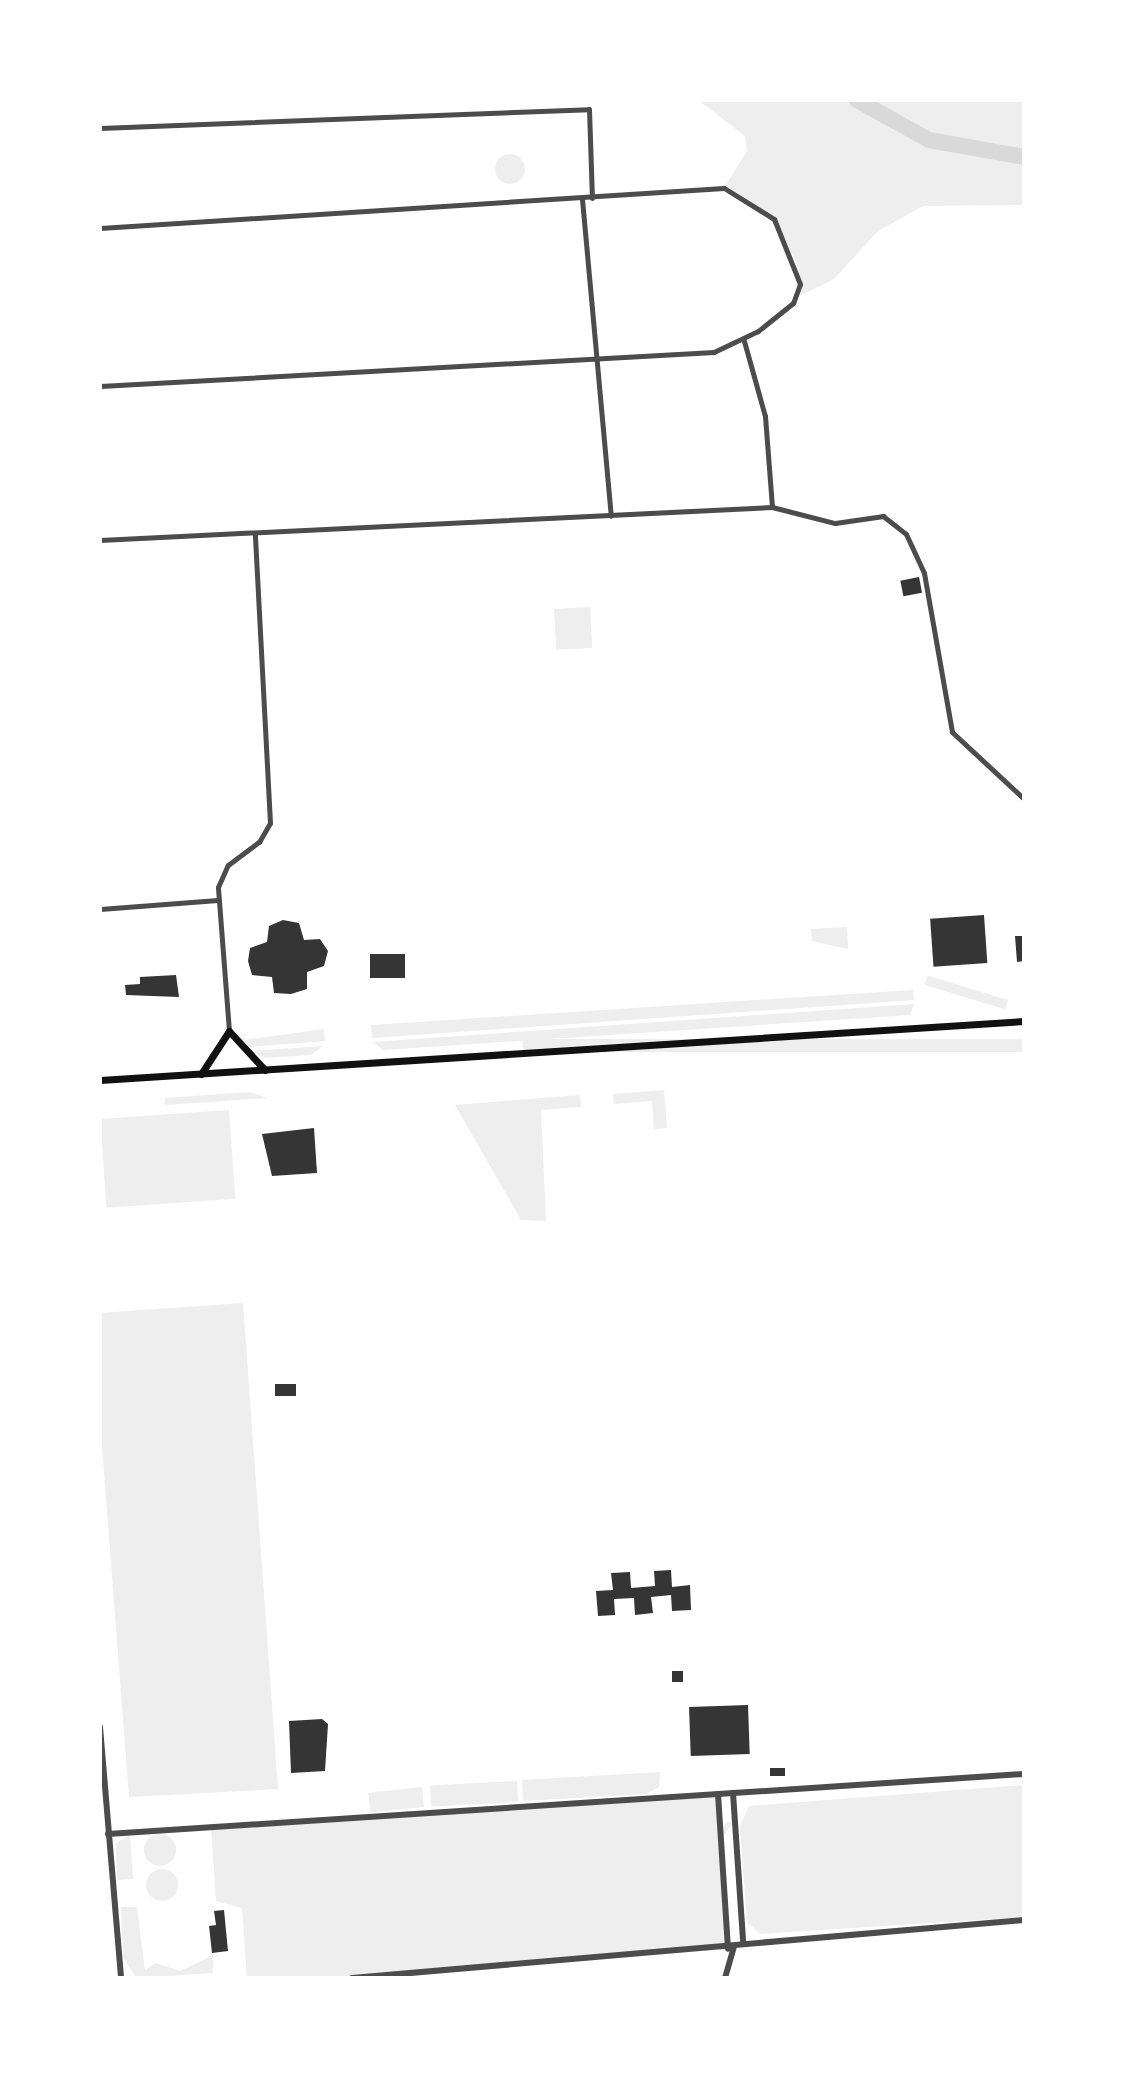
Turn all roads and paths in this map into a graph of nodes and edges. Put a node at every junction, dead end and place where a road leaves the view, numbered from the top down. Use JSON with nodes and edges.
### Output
{"nodes":[{"id":1,"x":589,"y":100,"type":"edge"},
{"id":2,"x":589,"y":109,"type":"junction"},
{"id":3,"x":100,"y":128,"type":"edge"},
{"id":4,"x":592,"y":198,"type":"junction"},
{"id":5,"x":582,"y":199,"type":"junction"},
{"id":6,"x":100,"y":228,"type":"edge"},
{"id":7,"x":744,"y":341,"type":"junction"},
{"id":8,"x":596,"y":361,"type":"junction"},
{"id":9,"x":100,"y":386,"type":"edge"},
{"id":10,"x":772,"y":507,"type":"junction"},
{"id":11,"x":611,"y":516,"type":"junction"},
{"id":12,"x":255,"y":534,"type":"junction"},
{"id":13,"x":100,"y":540,"type":"edge"},
{"id":14,"x":1024,"y":799,"type":"edge"},
{"id":15,"x":218,"y":900,"type":"junction"},
{"id":16,"x":100,"y":909,"type":"edge"},
{"id":17,"x":1024,"y":1021,"type":"edge"},
{"id":18,"x":229,"y":1031,"type":"junction"},
{"id":19,"x":265,"y":1070,"type":"junction"},
{"id":20,"x":201,"y":1074,"type":"junction"},
{"id":21,"x":100,"y":1080,"type":"edge"},
{"id":22,"x":100,"y":1727,"type":"edge"},
{"id":23,"x":1024,"y":1774,"type":"edge"},
{"id":24,"x":733,"y":1793,"type":"junction"},
{"id":25,"x":718,"y":1794,"type":"junction"},
{"id":26,"x":108,"y":1834,"type":"junction"},
{"id":27,"x":110,"y":1892,"type":"junction"},
{"id":28,"x":100,"y":1893,"type":"edge"},
{"id":29,"x":1024,"y":1920,"type":"edge"},
{"id":30,"x":743,"y":1941,"type":"junction"},
{"id":31,"x":731,"y":1947,"type":"junction"},
{"id":32,"x":121,"y":1978,"type":"edge"},
{"id":33,"x":352,"y":1978,"type":"edge"},
{"id":34,"x":725,"y":1978,"type":"edge"}],
"edges":[{"from":1,"to":2,"type":"street"},
{"from":2,"to":3,"type":"street"},
{"from":2,"to":4,"type":"street"},
{"from":4,"to":5,"type":"street"},
{"from":4,"to":7,"type":"street"},
{"from":5,"to":6,"type":"street"},
{"from":5,"to":8,"type":"street"},
{"from":7,"to":8,"type":"street"},
{"from":7,"to":10,"type":"street"},
{"from":8,"to":9,"type":"street"},
{"from":8,"to":11,"type":"street"},
{"from":10,"to":11,"type":"street"},
{"from":10,"to":14,"type":"street"},
{"from":11,"to":12,"type":"street"},
{"from":12,"to":13,"type":"street"},
{"from":12,"to":15,"type":"street"},
{"from":15,"to":16,"type":"street"},
{"from":15,"to":18,"type":"street"},
{"from":17,"to":19,"type":"main road"},
{"from":18,"to":19,"type":"main road"},
{"from":18,"to":20,"type":"main road"},
{"from":19,"to":20,"type":"main road"},
{"from":20,"to":21,"type":"main road"},
{"from":22,"to":26,"type":"street"},
{"from":23,"to":24,"type":"street"},
{"from":24,"to":25,"type":"street"},
{"from":24,"to":30,"type":"street"},
{"from":25,"to":26,"type":"street"},
{"from":25,"to":31,"type":"street"},
{"from":26,"to":27,"type":"street"},
{"from":27,"to":28,"type":"street"},
{"from":27,"to":32,"type":"street"},
{"from":29,"to":30,"type":"street"},
{"from":30,"to":31,"type":"street"},
{"from":31,"to":33,"type":"street"},
{"from":31,"to":34,"type":"street"}]}
